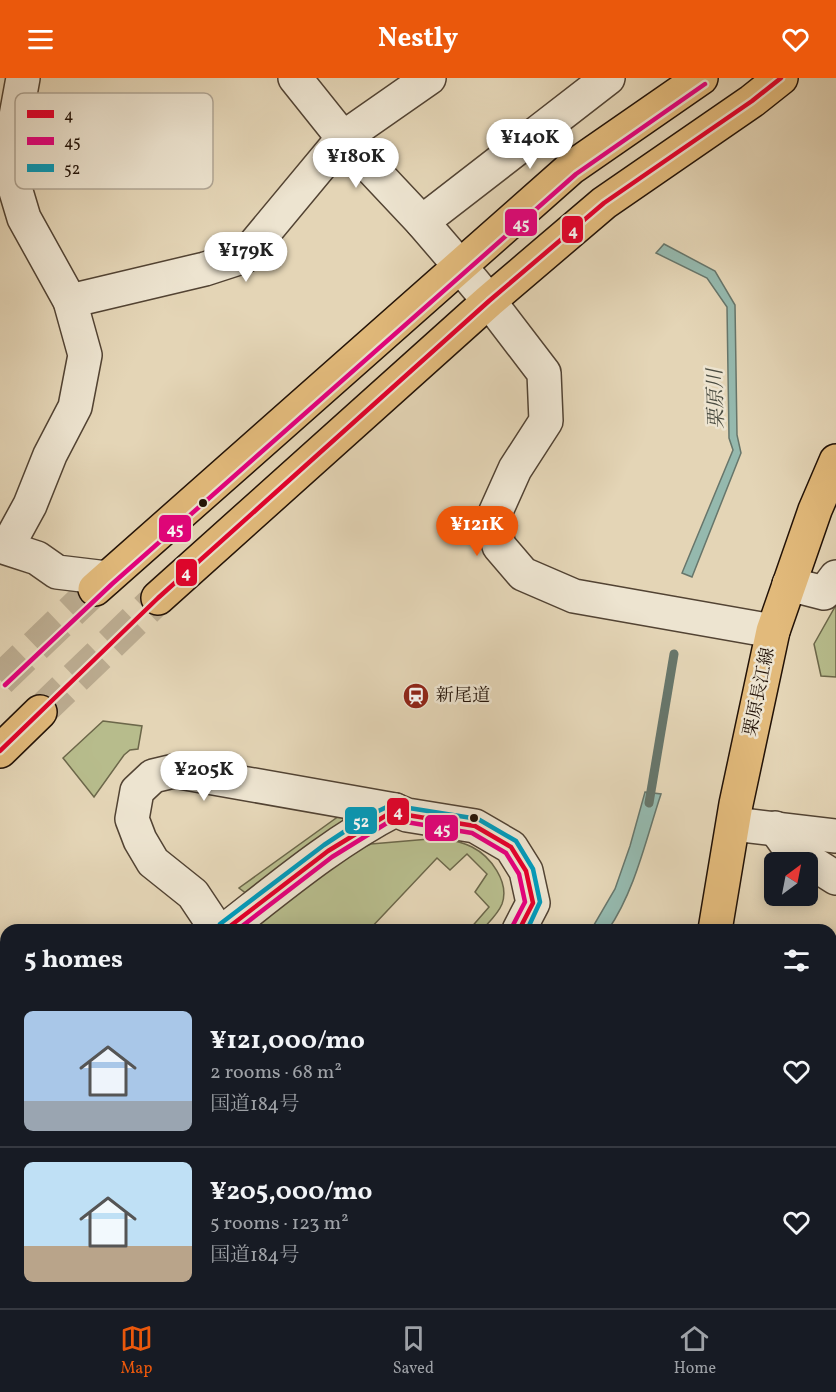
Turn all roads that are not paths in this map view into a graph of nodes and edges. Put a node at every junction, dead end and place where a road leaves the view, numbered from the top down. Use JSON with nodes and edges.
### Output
{"nodes":[{"id":1,"x":23,"y":78,"type":"edge"},
{"id":2,"x":295,"y":78,"type":"edge"},
{"id":3,"x":429,"y":78,"type":"edge"},
{"id":4,"x":608,"y":78,"type":"edge"},
{"id":5,"x":701,"y":78,"type":"edge"},
{"id":6,"x":781,"y":78,"type":"edge"},
{"id":7,"x":19,"y":93,"type":"edge"},
{"id":8,"x":15,"y":108,"type":"edge"},
{"id":9,"x":344,"y":138,"type":"junction"},
{"id":10,"x":5,"y":146,"type":"edge"},
{"id":11,"x":15,"y":188,"type":"edge"},
{"id":12,"x":15,"y":189,"type":"edge"},
{"id":13,"x":422,"y":222,"type":"junction"},
{"id":14,"x":459,"y":265,"type":"junction"},
{"id":15,"x":70,"y":301,"type":"junction"},
{"id":16,"x":489,"y":301,"type":"junction"},
{"id":17,"x":836,"y":462,"type":"edge"},
{"id":18,"x":3,"y":547,"type":"edge"},
{"id":19,"x":836,"y":577,"type":"edge"},
{"id":20,"x":101,"y":584,"type":"joint"},
{"id":21,"x":789,"y":584,"type":"junction"},
{"id":22,"x":158,"y":598,"type":"tunnel mouth"},
{"id":23,"x":773,"y":631,"type":"junction"},
{"id":24,"x":40,"y":712,"type":"tunnel mouth"},
{"id":25,"x":0,"y":751,"type":"edge"},
{"id":26,"x":394,"y":810,"type":"junction"},
{"id":27,"x":734,"y":824,"type":"junction"},
{"id":28,"x":775,"y":828,"type":"junction"},
{"id":29,"x":836,"y":836,"type":"edge"},
{"id":30,"x":836,"y":878,"type":"edge"},
{"id":31,"x":214,"y":924,"type":"edge"},
{"id":32,"x":233,"y":924,"type":"edge"},
{"id":33,"x":522,"y":924,"type":"edge"},
{"id":34,"x":717,"y":924,"type":"edge"}],
"edges":[{"from":1,"to":7,"type":"street"},
{"from":2,"to":9,"type":"street"},
{"from":3,"to":9,"type":"street"},
{"from":4,"to":13,"type":"street"},
{"from":5,"to":14,"type":"main road"},
{"from":6,"to":16,"type":"main road"},
{"from":8,"to":10,"type":"street"},
{"from":9,"to":13,"type":"street"},
{"from":9,"to":15,"type":"street"},
{"from":10,"to":11,"type":"street"},
{"from":12,"to":15,"type":"street"},
{"from":13,"to":14,"type":"street"},
{"from":14,"to":16,"type":"street"},
{"from":14,"to":20,"type":"main road"},
{"from":15,"to":18,"type":"street"},
{"from":16,"to":22,"type":"main road"},
{"from":16,"to":23,"type":"street"},
{"from":17,"to":21,"type":"main road","name":"栗原長江線"},
{"from":18,"to":20,"type":"street"},
{"from":19,"to":21,"type":"street"},
{"from":21,"to":23,"type":"main road","name":"栗原長江線"},
{"from":23,"to":27,"type":"main road","name":"栗原長江線"},
{"from":24,"to":25,"type":"main road"},
{"from":26,"to":31,"type":"street"},
{"from":26,"to":32,"type":"street"},
{"from":26,"to":33,"type":"street"},
{"from":27,"to":28,"type":"street"},
{"from":27,"to":34,"type":"main road","name":"栗原長江線"},
{"from":28,"to":29,"type":"street"},
{"from":28,"to":30,"type":"street"}]}
